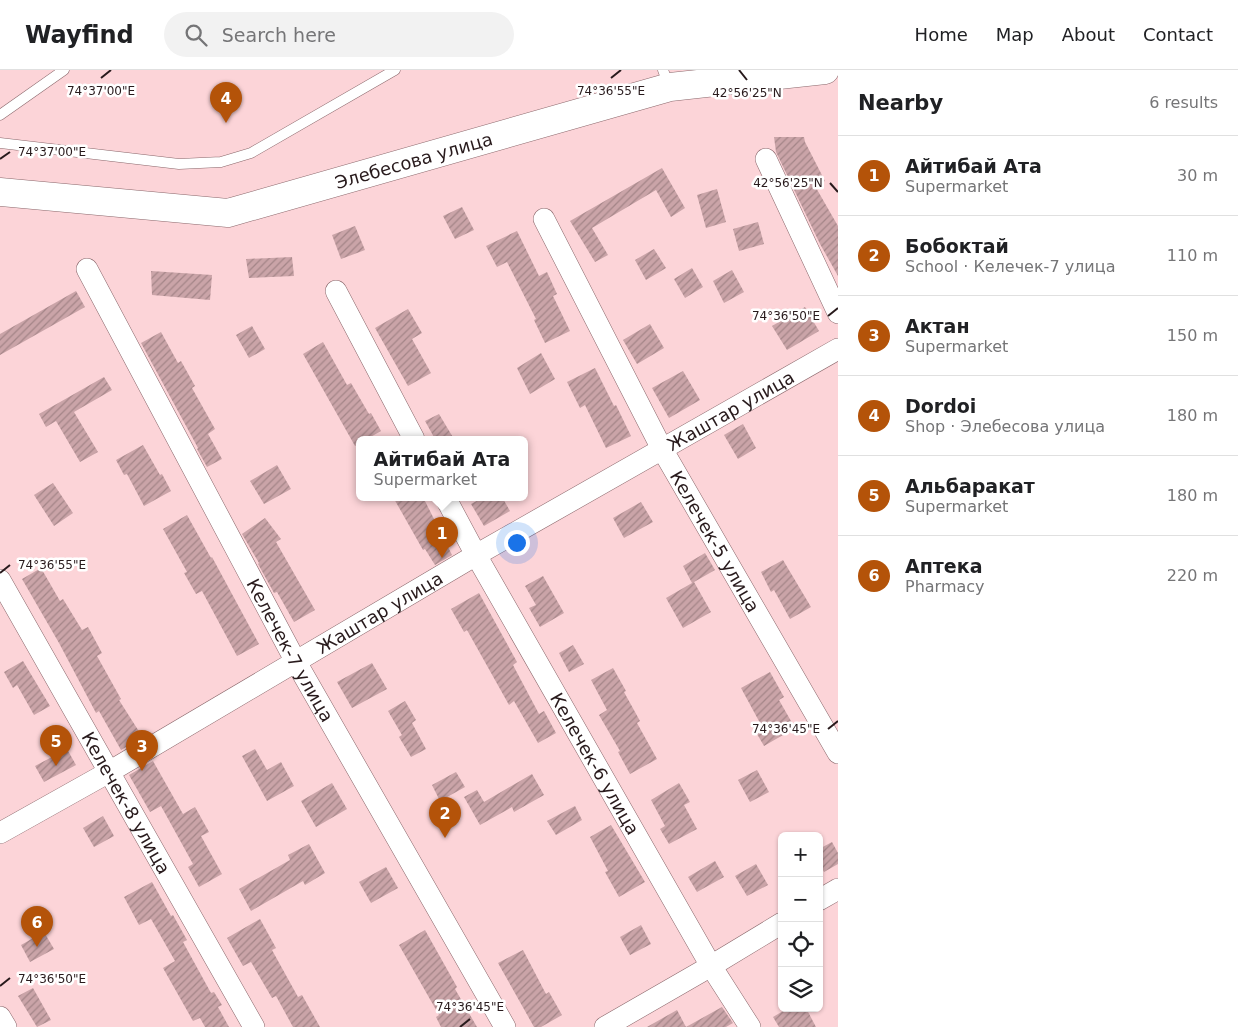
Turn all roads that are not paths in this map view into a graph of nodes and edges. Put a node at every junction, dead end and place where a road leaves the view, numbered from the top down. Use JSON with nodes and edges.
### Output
{"nodes":[{"id":1,"x":64,"y":70,"type":"edge"},
{"id":2,"x":395,"y":70,"type":"edge"},
{"id":3,"x":825,"y":70,"type":"edge"},
{"id":4,"x":666,"y":78,"type":"edge"},
{"id":5,"x":0,"y":115,"type":"edge"},
{"id":6,"x":0,"y":143,"type":"edge"},
{"id":7,"x":766,"y":159,"type":"dead end"},
{"id":8,"x":0,"y":192,"type":"edge"},
{"id":9,"x":544,"y":219,"type":"dead end"},
{"id":10,"x":87,"y":269,"type":"dead end"},
{"id":11,"x":336,"y":291,"type":"dead end"},
{"id":12,"x":838,"y":313,"type":"edge"},
{"id":13,"x":838,"y":349,"type":"edge"},
{"id":14,"x":412,"y":436,"type":"edge"},
{"id":15,"x":662,"y":449,"type":"junction"},
{"id":16,"x":446,"y":501,"type":"edge"},
{"id":17,"x":476,"y":555,"type":"junction"},
{"id":18,"x":0,"y":580,"type":"edge"},
{"id":19,"x":296,"y":662,"type":"junction"},
{"id":20,"x":838,"y":753,"type":"edge"},
{"id":21,"x":110,"y":772,"type":"junction"},
{"id":22,"x":0,"y":833,"type":"edge"},
{"id":23,"x":838,"y":889,"type":"edge"},
{"id":24,"x":823,"y":898,"type":"edge"},
{"id":25,"x":778,"y":925,"type":"edge"},
{"id":26,"x":711,"y":966,"type":"junction"},
{"id":27,"x":0,"y":1017,"type":"edge"},
{"id":28,"x":6,"y":1027,"type":"edge"},
{"id":29,"x":254,"y":1027,"type":"edge"},
{"id":30,"x":505,"y":1027,"type":"edge"},
{"id":31,"x":604,"y":1027,"type":"edge"},
{"id":32,"x":750,"y":1027,"type":"edge"}],
"edges":[{"from":1,"to":5,"type":"lane"},
{"from":2,"to":6,"type":"lane"},
{"from":3,"to":4,"type":"main road","name":"Элебесова улица"},
{"from":4,"to":8,"type":"main road","name":"Элебесова улица"},
{"from":7,"to":12,"type":"street"},
{"from":9,"to":15,"type":"street","name":"Келечек-5 улица"},
{"from":10,"to":19,"type":"street","name":"Келечек-7 улица"},
{"from":11,"to":14,"type":"street"},
{"from":13,"to":15,"type":"street","name":"Жаштар улица"},
{"from":15,"to":17,"type":"street","name":"Жаштар улица"},
{"from":15,"to":20,"type":"street","name":"Келечек-5 улица"},
{"from":16,"to":17,"type":"street","name":"Келечек-6 улица"},
{"from":17,"to":19,"type":"street","name":"Жаштар улица"},
{"from":17,"to":26,"type":"street","name":"Келечек-6 улица"},
{"from":18,"to":21,"type":"street","name":"Келечек-8 улица"},
{"from":19,"to":21,"type":"street","name":"Жаштар улица"},
{"from":19,"to":30,"type":"street","name":"Келечек-7 улица"},
{"from":21,"to":22,"type":"street","name":"Жаштар улица"},
{"from":21,"to":29,"type":"street","name":"Келечек-8 улица"},
{"from":23,"to":24,"type":"street"},
{"from":25,"to":26,"type":"street"},
{"from":26,"to":31,"type":"street"},
{"from":26,"to":32,"type":"street","name":"Келечек-6 улица"},
{"from":27,"to":28,"type":"street"}]}
